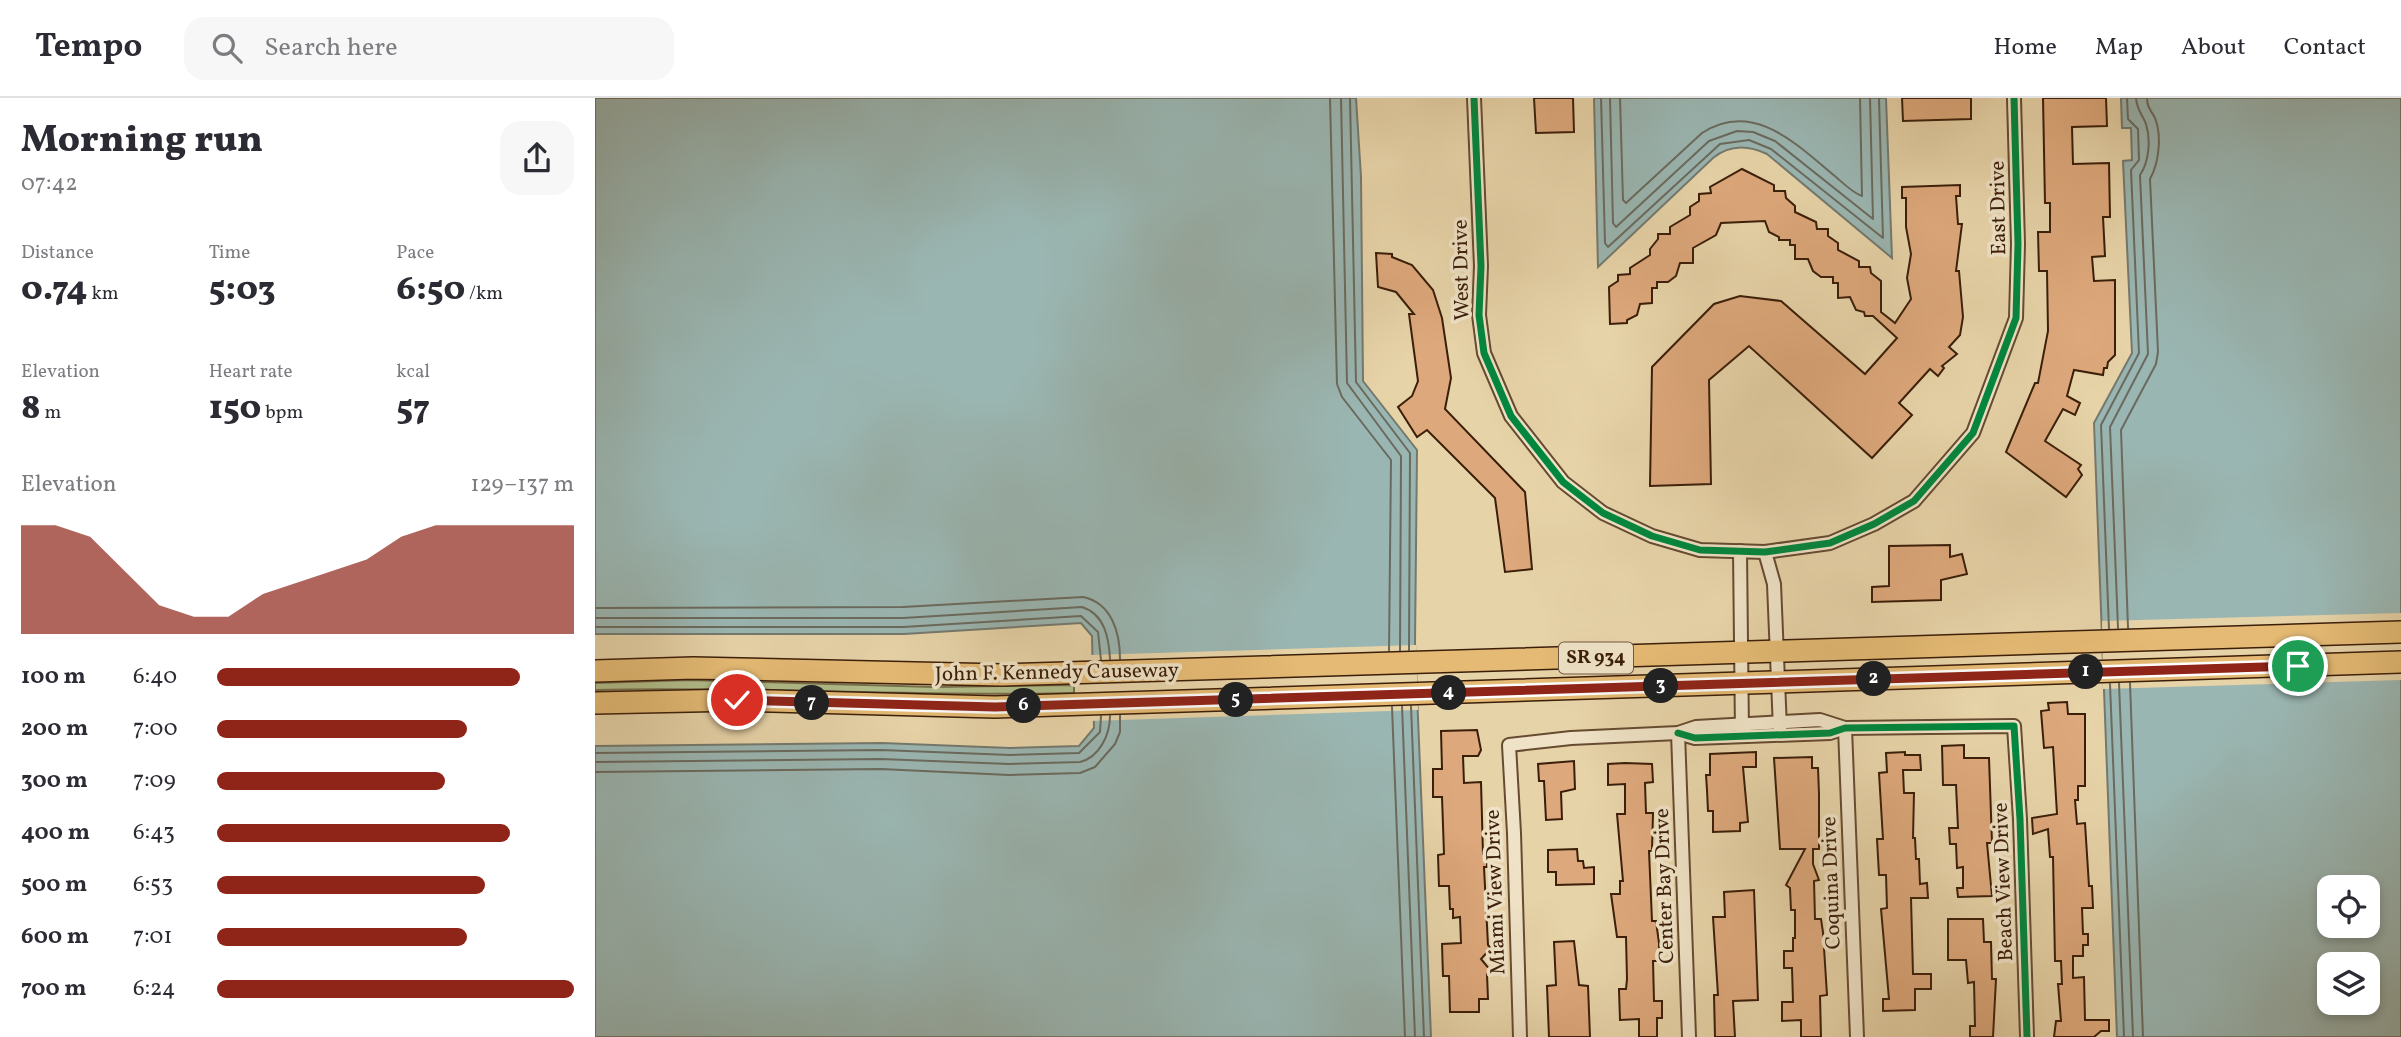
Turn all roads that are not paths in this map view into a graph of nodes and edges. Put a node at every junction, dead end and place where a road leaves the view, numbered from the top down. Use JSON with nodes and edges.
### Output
{"nodes":[{"id":1,"x":1474,"y":98,"type":"edge"},
{"id":2,"x":2014,"y":98,"type":"edge"},
{"id":3,"x":1740,"y":551,"type":"junction"},
{"id":4,"x":1765,"y":552,"type":"junction"},
{"id":5,"x":2401,"y":632,"type":"edge"},
{"id":6,"x":1776,"y":652,"type":"junction"},
{"id":7,"x":1740,"y":653,"type":"junction"},
{"id":8,"x":2401,"y":662,"type":"edge"},
{"id":9,"x":595,"y":671,"type":"edge"},
{"id":10,"x":1778,"y":682,"type":"junction"},
{"id":11,"x":1741,"y":684,"type":"junction"},
{"id":12,"x":595,"y":703,"type":"edge"},
{"id":13,"x":1780,"y":728,"type":"junction"},
{"id":14,"x":1845,"y":728,"type":"junction"},
{"id":15,"x":1742,"y":730,"type":"junction"},
{"id":16,"x":1678,"y":733,"type":"junction"},
{"id":17,"x":1520,"y":1037,"type":"edge"},
{"id":18,"x":1689,"y":1037,"type":"edge"},
{"id":19,"x":1857,"y":1037,"type":"edge"},
{"id":20,"x":2027,"y":1037,"type":"edge"}],
"edges":[{"from":1,"to":3,"type":"street","name":"West Drive"},
{"from":2,"to":4,"type":"street","name":"East Drive"},
{"from":3,"to":4,"type":"street","name":"West Drive"},
{"from":3,"to":7,"type":"street"},
{"from":4,"to":6,"type":"street"},
{"from":5,"to":6,"type":"main road","name":"John F. Kennedy Causeway","number":"SR 934"},
{"from":6,"to":7,"type":"main road","name":"John F. Kennedy Causeway","number":"SR 934"},
{"from":6,"to":10,"type":"street"},
{"from":7,"to":9,"type":"main road","name":"John F. Kennedy Causeway","number":"SR 934"},
{"from":7,"to":11,"type":"street"},
{"from":8,"to":10,"type":"main road","name":"John F. Kennedy Causeway","number":"SR 934"},
{"from":10,"to":11,"type":"main road","name":"John F. Kennedy Causeway","number":"SR 934"},
{"from":10,"to":13,"type":"street"},
{"from":11,"to":12,"type":"main road","name":"John F. Kennedy Causeway","number":"SR 934"},
{"from":11,"to":15,"type":"street"},
{"from":13,"to":14,"type":"street"},
{"from":13,"to":15,"type":"street"},
{"from":14,"to":19,"type":"street","name":"Coquina Drive"},
{"from":14,"to":20,"type":"street","name":"Beach View Drive"},
{"from":15,"to":16,"type":"street"},
{"from":16,"to":17,"type":"street","name":"Miami View Drive"},
{"from":16,"to":18,"type":"street","name":"Center Bay Drive"}]}
